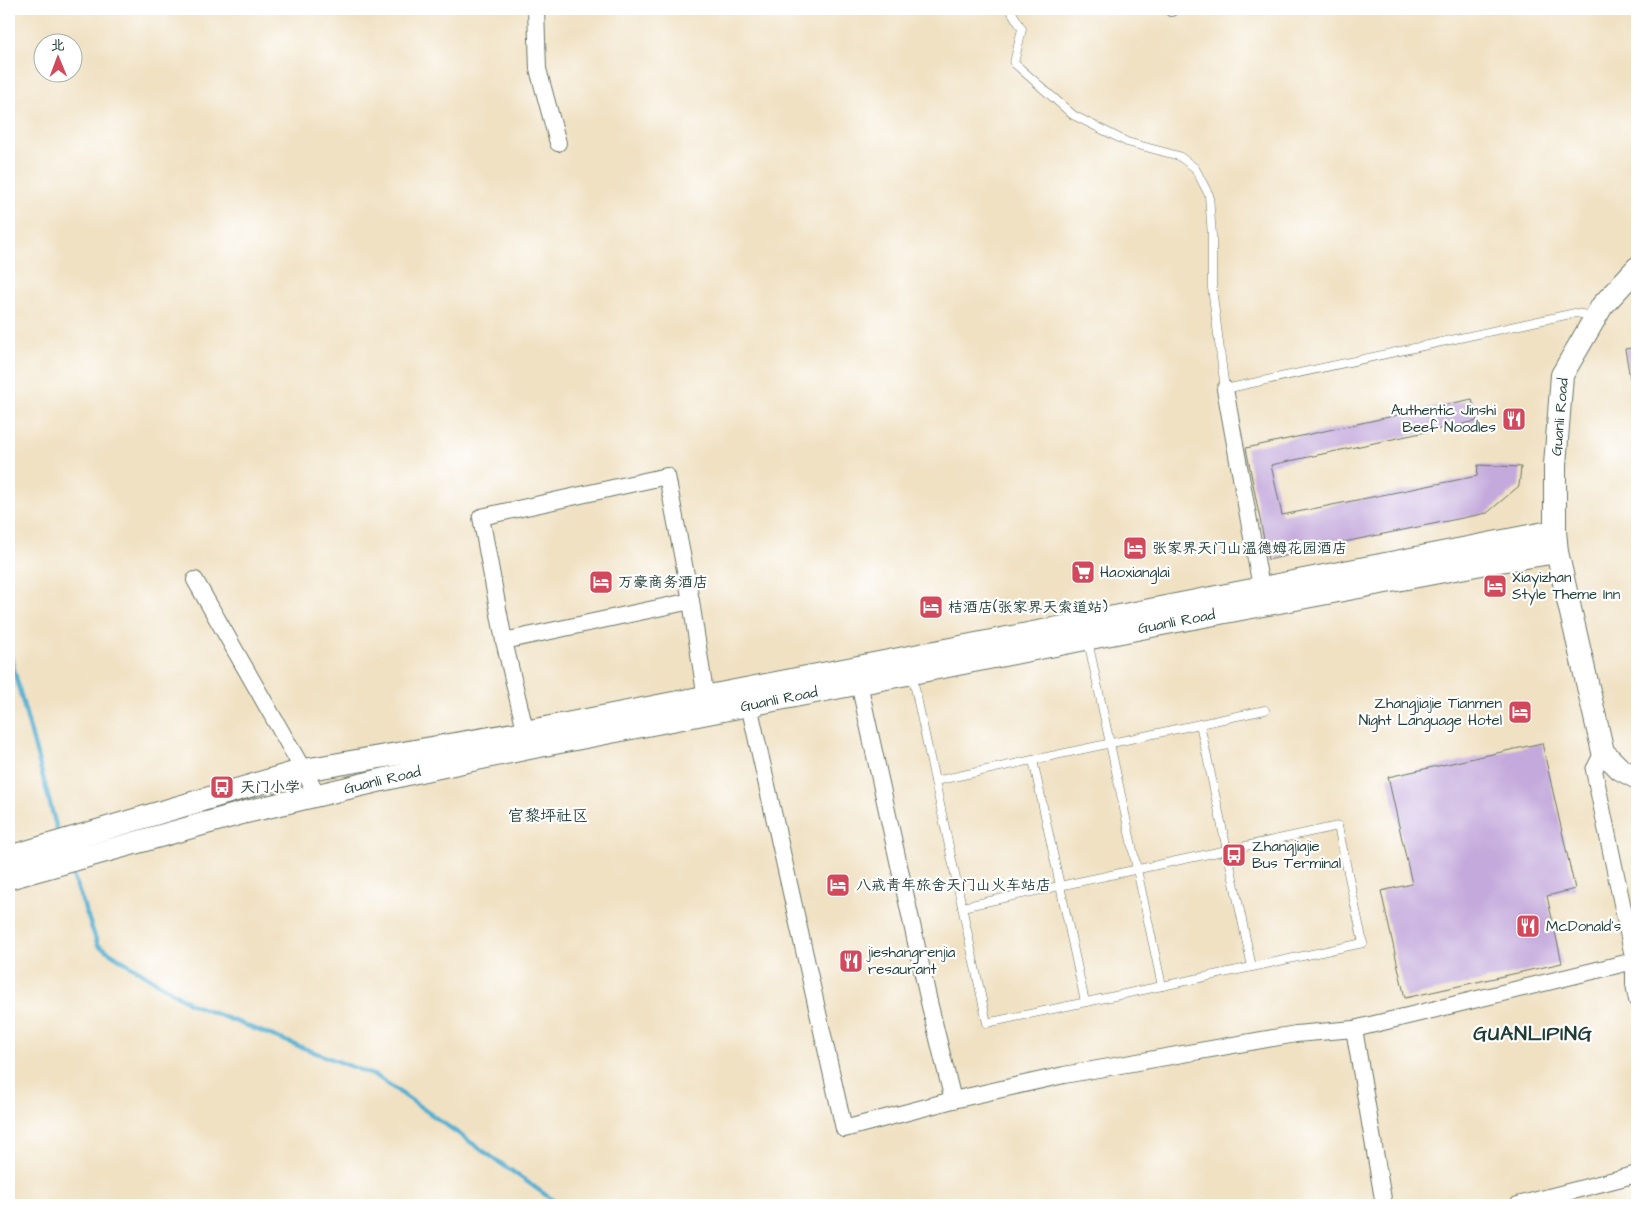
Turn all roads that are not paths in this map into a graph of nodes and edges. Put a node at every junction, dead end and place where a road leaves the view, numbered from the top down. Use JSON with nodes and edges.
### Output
{"nodes":[{"id":1,"x":536,"y":9,"type":"edge"},
{"id":2,"x":1010,"y":9,"type":"edge"},
{"id":3,"x":558,"y":143,"type":"dead end"},
{"id":4,"x":1637,"y":268,"type":"edge"},
{"id":5,"x":1596,"y":316,"type":"junction"},
{"id":6,"x":1225,"y":389,"type":"junction"},
{"id":7,"x":1556,"y":542,"type":"junction"},
{"id":8,"x":195,"y":580,"type":"dead end"},
{"id":9,"x":1263,"y":597,"type":"junction"},
{"id":10,"x":691,"y":601,"type":"junction"},
{"id":11,"x":1088,"y":640,"type":"junction"},
{"id":12,"x":504,"y":641,"type":"junction"},
{"id":13,"x":912,"y":674,"type":"junction"},
{"id":14,"x":857,"y":676,"type":"junction"},
{"id":15,"x":707,"y":705,"type":"junction"},
{"id":16,"x":749,"y":705,"type":"junction"},
{"id":17,"x":1265,"y":710,"type":"dead end"},
{"id":18,"x":1200,"y":724,"type":"junction"},
{"id":19,"x":527,"y":740,"type":"junction"},
{"id":20,"x":1110,"y":744,"type":"junction"},
{"id":21,"x":1603,"y":752,"type":"junction"},
{"id":22,"x":1033,"y":760,"type":"junction"},
{"id":23,"x":304,"y":770,"type":"junction"},
{"id":24,"x":1637,"y":778,"type":"edge"},
{"id":25,"x":935,"y":781,"type":"junction"},
{"id":26,"x":318,"y":796,"type":"junction"},
{"id":27,"x":106,"y":840,"type":"junction"},
{"id":28,"x":1227,"y":850,"type":"junction"},
{"id":29,"x":9,"y":857,"type":"edge"},
{"id":30,"x":1137,"y":869,"type":"junction"},
{"id":31,"x":9,"y":878,"type":"edge"},
{"id":32,"x":1060,"y":886,"type":"junction"},
{"id":33,"x":962,"y":907,"type":"junction"},
{"id":34,"x":1634,"y":961,"type":"junction"},
{"id":35,"x":1252,"y":967,"type":"junction"},
{"id":36,"x":1162,"y":986,"type":"junction"},
{"id":37,"x":1637,"y":1000,"type":"edge"},
{"id":38,"x":1085,"y":1002,"type":"junction"},
{"id":39,"x":1354,"y":1029,"type":"junction"},
{"id":40,"x":953,"y":1100,"type":"junction"},
{"id":41,"x":1637,"y":1174,"type":"edge"},
{"id":42,"x":1384,"y":1205,"type":"edge"},
{"id":43,"x":1518,"y":1205,"type":"edge"}],
"edges":[{"from":1,"to":3,"type":"street"},
{"from":2,"to":6,"type":"lane"},
{"from":4,"to":5,"type":"main road","name":"Guanli Road"},
{"from":5,"to":6,"type":"lane"},
{"from":5,"to":7,"type":"main road","name":"Guanli Road"},
{"from":6,"to":9,"type":"street"},
{"from":7,"to":9,"type":"main road","name":"Guanli Road"},
{"from":7,"to":21,"type":"main road","name":"Guanli Road"},
{"from":8,"to":23,"type":"street"},
{"from":9,"to":11,"type":"main road","name":"Guanli Road"},
{"from":9,"to":14,"type":"main road","name":"Guanli Road"},
{"from":10,"to":12,"type":"street"},
{"from":10,"to":12,"type":"street"},
{"from":10,"to":15,"type":"street"},
{"from":11,"to":13,"type":"main road","name":"Guanli Road"},
{"from":11,"to":20,"type":"lane"},
{"from":12,"to":19,"type":"street"},
{"from":13,"to":14,"type":"main road","name":"Guanli Road"},
{"from":13,"to":25,"type":"lane"},
{"from":14,"to":15,"type":"main road","name":"Guanli Road"},
{"from":14,"to":16,"type":"main road","name":"Guanli Road"},
{"from":14,"to":40,"type":"street"},
{"from":15,"to":16,"type":"main road","name":"Guanli Road"},
{"from":15,"to":19,"type":"main road","name":"Guanli Road"},
{"from":16,"to":40,"type":"street"},
{"from":17,"to":18,"type":"lane"},
{"from":18,"to":20,"type":"lane"},
{"from":18,"to":28,"type":"lane"},
{"from":19,"to":23,"type":"main road","name":"Guanli Road"},
{"from":19,"to":26,"type":"main road","name":"Guanli Road"},
{"from":20,"to":22,"type":"lane"},
{"from":20,"to":30,"type":"lane"},
{"from":21,"to":24,"type":"main road"},
{"from":21,"to":34,"type":"street"},
{"from":22,"to":25,"type":"lane"},
{"from":22,"to":32,"type":"lane"},
{"from":23,"to":26,"type":"street"},
{"from":23,"to":27,"type":"main road","name":"Guanli Road"},
{"from":25,"to":33,"type":"lane"},
{"from":26,"to":27,"type":"main road","name":"Guanli Road"},
{"from":27,"to":29,"type":"main road","name":"Guanli Road"},
{"from":27,"to":31,"type":"main road","name":"Guanli Road"},
{"from":28,"to":30,"type":"lane"},
{"from":28,"to":35,"type":"lane"},
{"from":28,"to":35,"type":"lane"},
{"from":30,"to":32,"type":"lane"},
{"from":30,"to":36,"type":"lane"},
{"from":32,"to":33,"type":"lane"},
{"from":32,"to":38,"type":"lane"},
{"from":33,"to":38,"type":"lane"},
{"from":34,"to":37,"type":"street"},
{"from":34,"to":39,"type":"street"},
{"from":35,"to":36,"type":"lane"},
{"from":36,"to":38,"type":"lane"},
{"from":39,"to":40,"type":"street"},
{"from":39,"to":42,"type":"street"},
{"from":41,"to":43,"type":"street"}]}
